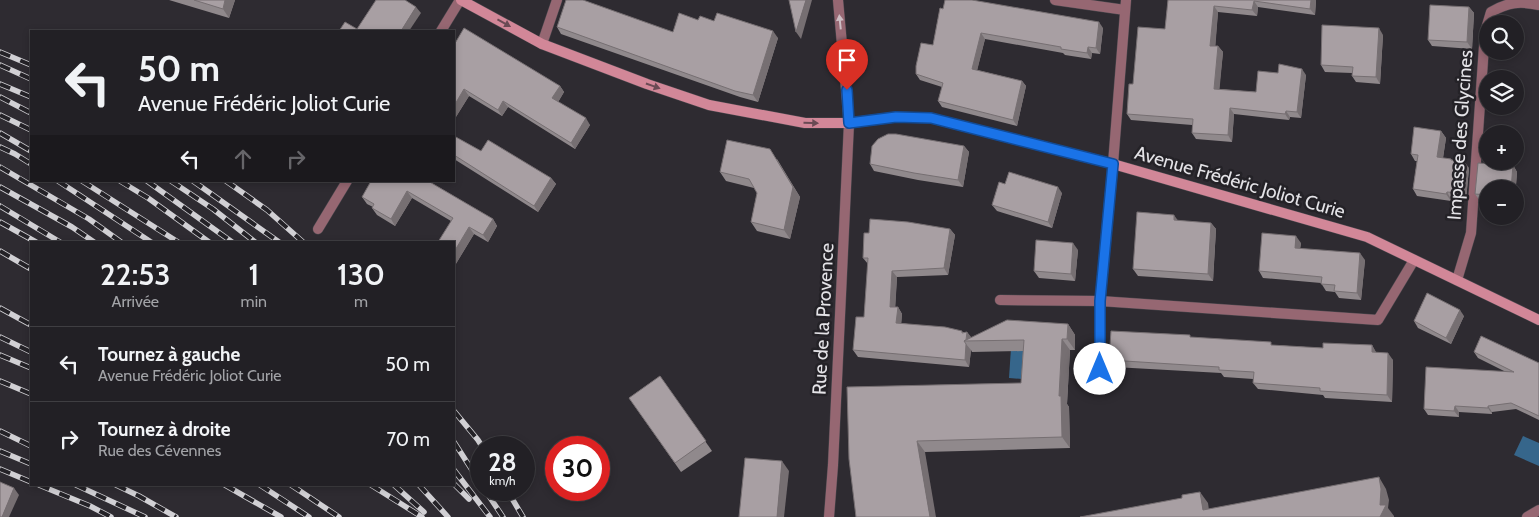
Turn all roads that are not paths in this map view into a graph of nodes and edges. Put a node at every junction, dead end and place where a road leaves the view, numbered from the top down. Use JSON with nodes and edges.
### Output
{"nodes":[{"id":1,"x":461,"y":0,"type":"edge"},
{"id":2,"x":557,"y":0,"type":"edge"},
{"id":3,"x":838,"y":0,"type":"edge"},
{"id":4,"x":1055,"y":0,"type":"edge"},
{"id":5,"x":1126,"y":5,"type":"edge"},
{"id":6,"x":1539,"y":5,"type":"edge"},
{"id":7,"x":441,"y":30,"type":"edge"},
{"id":8,"x":542,"y":44,"type":"junction"},
{"id":9,"x":849,"y":123,"type":"junction"},
{"id":10,"x":1113,"y":164,"type":"junction"},
{"id":11,"x":346,"y":182,"type":"edge"},
{"id":12,"x":318,"y":229,"type":"dead end"},
{"id":13,"x":1414,"y":260,"type":"junction"},
{"id":14,"x":1457,"y":280,"type":"junction"},
{"id":15,"x":1000,"y":300,"type":"dead end"},
{"id":16,"x":1100,"y":301,"type":"junction"},
{"id":17,"x":1539,"y":320,"type":"edge"},
{"id":18,"x":1100,"y":369,"type":"dead end"},
{"id":19,"x":1539,"y":510,"type":"edge"},
{"id":20,"x":829,"y":517,"type":"edge"},
{"id":21,"x":1527,"y":517,"type":"edge"}],
"edges":[{"from":1,"to":7,"type":"street"},
{"from":1,"to":8,"type":"street","name":"Avenue Frédéric Joliot Curie","one_way":true},
{"from":2,"to":8,"type":"street"},
{"from":9,"to":3,"type":"street","name":"Rue de la Provence","one_way":true},
{"from":4,"to":5,"type":"street"},
{"from":5,"to":10,"type":"street"},
{"from":6,"to":14,"type":"street","name":"Impasse des Glycines"},
{"from":8,"to":9,"type":"street","name":"Avenue Frédéric Joliot Curie","one_way":true},
{"from":9,"to":10,"type":"street","name":"Avenue Frédéric Joliot Curie"},
{"from":9,"to":20,"type":"street","name":"Rue de la Provence"},
{"from":10,"to":13,"type":"street","name":"Avenue Frédéric Joliot Curie"},
{"from":10,"to":16,"type":"street"},
{"from":11,"to":12,"type":"street"},
{"from":13,"to":14,"type":"street","name":"Avenue Frédéric Joliot Curie"},
{"from":13,"to":16,"type":"street"},
{"from":14,"to":17,"type":"street","name":"Avenue Frédéric Joliot Curie"},
{"from":15,"to":16,"type":"street"},
{"from":16,"to":18,"type":"street"},
{"from":19,"to":21,"type":"street"}]}
